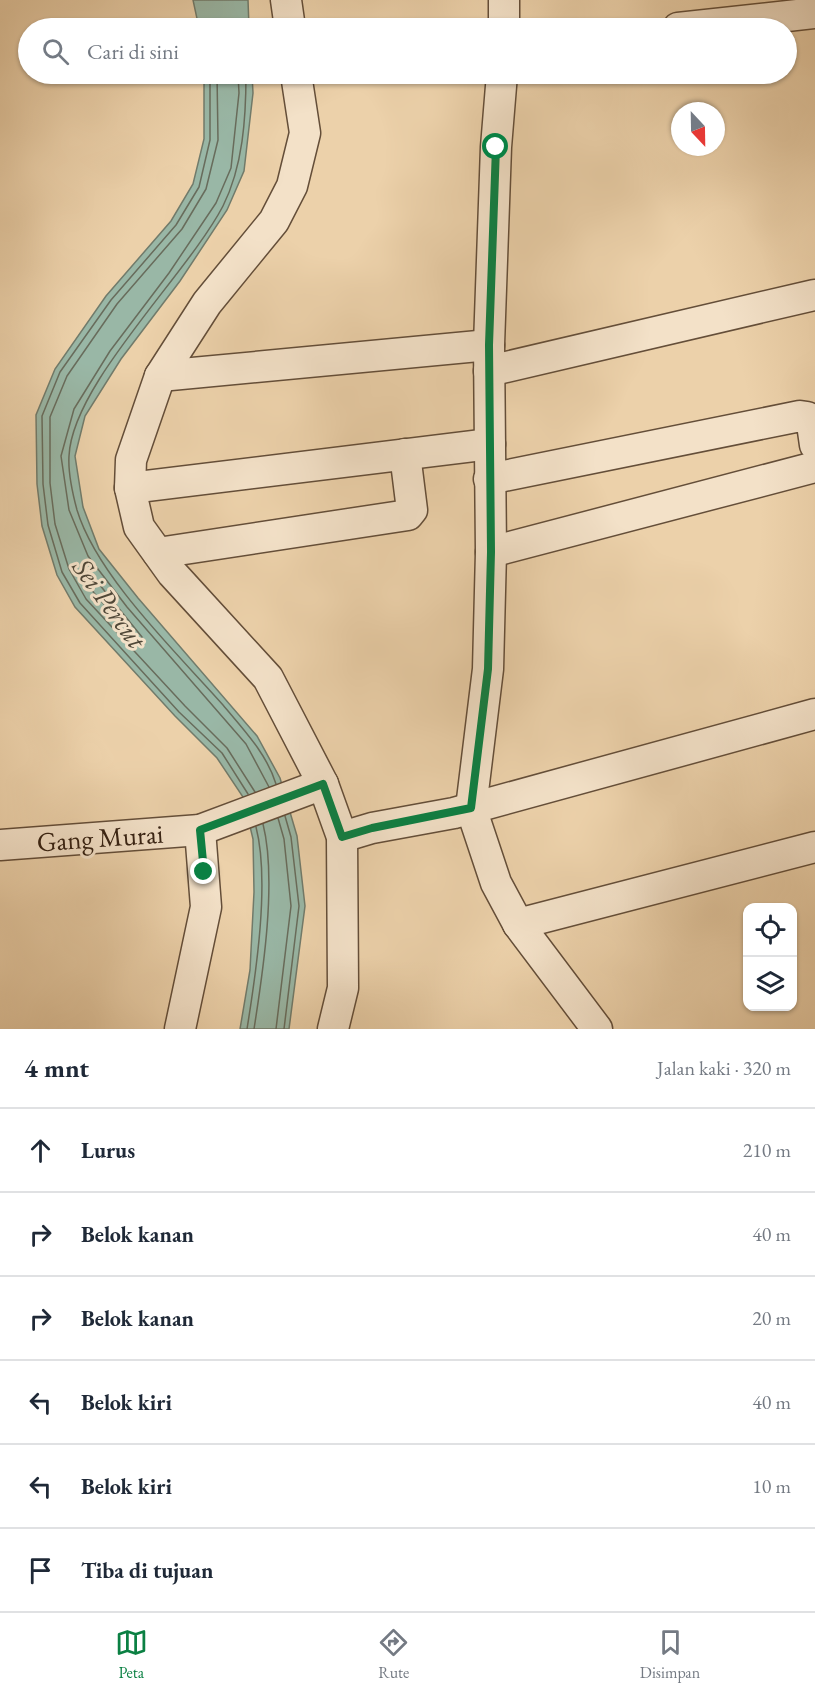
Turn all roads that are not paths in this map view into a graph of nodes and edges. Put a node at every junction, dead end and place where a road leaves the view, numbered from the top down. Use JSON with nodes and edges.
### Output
{"nodes":[{"id":1,"x":286,"y":0,"type":"edge"},
{"id":2,"x":504,"y":0,"type":"edge"},
{"id":3,"x":815,"y":13,"type":"edge"},
{"id":4,"x":289,"y":18,"type":"edge"},
{"id":5,"x":504,"y":18,"type":"edge"},
{"id":6,"x":769,"y":18,"type":"edge"},
{"id":7,"x":297,"y":84,"type":"edge"},
{"id":8,"x":501,"y":84,"type":"edge"},
{"id":9,"x":814,"y":295,"type":"edge"},
{"id":10,"x":489,"y":358,"type":"junction"},
{"id":11,"x":160,"y":376,"type":"junction"},
{"id":12,"x":490,"y":444,"type":"junction"},
{"id":13,"x":815,"y":445,"type":"edge"},
{"id":14,"x":405,"y":454,"type":"junction"},
{"id":15,"x":815,"y":467,"type":"edge"},
{"id":16,"x":489,"y":479,"type":"junction"},
{"id":17,"x":130,"y":488,"type":"junction"},
{"id":18,"x":491,"y":552,"type":"junction"},
{"id":19,"x":158,"y":553,"type":"junction"},
{"id":20,"x":815,"y":714,"type":"edge"},
{"id":21,"x":315,"y":787,"type":"junction"},
{"id":22,"x":471,"y":808,"type":"junction"},
{"id":23,"x":206,"y":828,"type":"junction"},
{"id":24,"x":342,"y":837,"type":"junction"},
{"id":25,"x":0,"y":845,"type":"edge"},
{"id":26,"x":815,"y":847,"type":"edge"},
{"id":27,"x":518,"y":924,"type":"junction"},
{"id":28,"x":180,"y":1029,"type":"edge"},
{"id":29,"x":333,"y":1029,"type":"edge"},
{"id":30,"x":597,"y":1029,"type":"edge"}],
"edges":[{"from":1,"to":4,"type":"street"},
{"from":2,"to":5,"type":"street"},
{"from":3,"to":6,"type":"street"},
{"from":7,"to":11,"type":"street"},
{"from":8,"to":10,"type":"street"},
{"from":9,"to":10,"type":"street"},
{"from":10,"to":11,"type":"street"},
{"from":10,"to":12,"type":"street"},
{"from":11,"to":17,"type":"street"},
{"from":12,"to":14,"type":"street"},
{"from":12,"to":16,"type":"street"},
{"from":13,"to":16,"type":"street"},
{"from":14,"to":17,"type":"street"},
{"from":14,"to":19,"type":"street"},
{"from":15,"to":18,"type":"street"},
{"from":16,"to":18,"type":"street"},
{"from":17,"to":19,"type":"street"},
{"from":18,"to":22,"type":"street"},
{"from":19,"to":21,"type":"street"},
{"from":20,"to":22,"type":"street"},
{"from":21,"to":23,"type":"street","name":"Gang Murai"},
{"from":21,"to":24,"type":"street"},
{"from":22,"to":24,"type":"street"},
{"from":22,"to":27,"type":"street"},
{"from":23,"to":25,"type":"street","name":"Gang Murai"},
{"from":23,"to":28,"type":"street"},
{"from":24,"to":29,"type":"street"},
{"from":26,"to":27,"type":"street"},
{"from":27,"to":30,"type":"street"}]}
